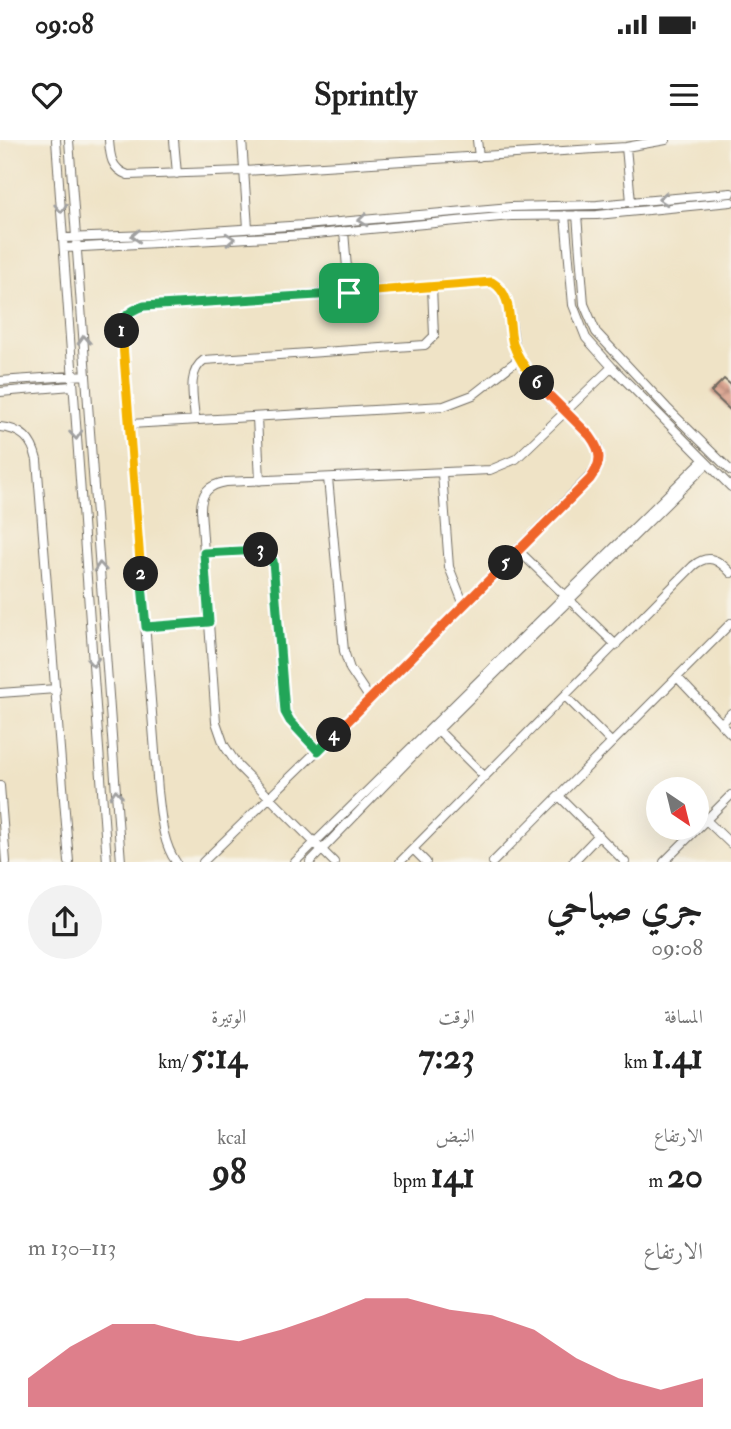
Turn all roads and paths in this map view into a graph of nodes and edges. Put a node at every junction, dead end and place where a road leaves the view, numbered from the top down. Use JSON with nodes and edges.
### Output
{"nodes":[{"id":1,"x":56,"y":140,"type":"edge"},
{"id":2,"x":69,"y":140,"type":"edge"},
{"id":3,"x":108,"y":140,"type":"edge"},
{"id":4,"x":174,"y":140,"type":"edge"},
{"id":5,"x":242,"y":140,"type":"edge"},
{"id":6,"x":477,"y":140,"type":"edge"},
{"id":7,"x":666,"y":140,"type":"edge"},
{"id":8,"x":626,"y":148,"type":"junction"},
{"id":9,"x":479,"y":157,"type":"junction"},
{"id":10,"x":244,"y":171,"type":"junction"},
{"id":11,"x":177,"y":174,"type":"junction"},
{"id":12,"x":731,"y":193,"type":"edge"},
{"id":13,"x":715,"y":199,"type":"junction"},
{"id":14,"x":631,"y":202,"type":"junction"},
{"id":15,"x":731,"y":202,"type":"edge"},
{"id":16,"x":597,"y":210,"type":"junction"},
{"id":17,"x":565,"y":215,"type":"junction"},
{"id":18,"x":578,"y":215,"type":"junction"},
{"id":19,"x":305,"y":225,"type":"junction"},
{"id":20,"x":248,"y":228,"type":"junction"},
{"id":21,"x":344,"y":231,"type":"junction"},
{"id":22,"x":306,"y":234,"type":"junction"},
{"id":23,"x":77,"y":242,"type":"junction"},
{"id":24,"x":63,"y":243,"type":"junction"},
{"id":25,"x":432,"y":286,"type":"junction"},
{"id":26,"x":349,"y":293,"type":"junction"},
{"id":27,"x":519,"y":359,"type":"junction"},
{"id":28,"x":612,"y":367,"type":"junction"},
{"id":29,"x":86,"y":375,"type":"junction"},
{"id":30,"x":72,"y":376,"type":"junction"},
{"id":31,"x":0,"y":381,"type":"edge"},
{"id":32,"x":72,"y":386,"type":"junction"},
{"id":33,"x":0,"y":392,"type":"edge"},
{"id":34,"x":667,"y":408,"type":"junction"},
{"id":35,"x":565,"y":412,"type":"junction"},
{"id":36,"x":659,"y":416,"type":"junction"},
{"id":37,"x":257,"y":417,"type":"junction"},
{"id":38,"x":195,"y":420,"type":"junction"},
{"id":39,"x":130,"y":424,"type":"junction"},
{"id":40,"x":0,"y":427,"type":"edge"},
{"id":41,"x":93,"y":461,"type":"junction"},
{"id":42,"x":79,"y":462,"type":"junction"},
{"id":43,"x":705,"y":462,"type":"junction"},
{"id":44,"x":731,"y":471,"type":"edge"},
{"id":45,"x":442,"y":473,"type":"junction"},
{"id":46,"x":328,"y":478,"type":"junction"},
{"id":47,"x":260,"y":481,"type":"junction"},
{"id":48,"x":731,"y":487,"type":"edge"},
{"id":49,"x":518,"y":551,"type":"junction"},
{"id":50,"x":204,"y":553,"type":"junction"},
{"id":51,"x":731,"y":573,"type":"edge"},
{"id":52,"x":567,"y":598,"type":"junction"},
{"id":53,"x":464,"y":606,"type":"junction"},
{"id":54,"x":209,"y":622,"type":"junction"},
{"id":55,"x":731,"y":623,"type":"edge"},
{"id":56,"x":146,"y":627,"type":"junction"},
{"id":57,"x":615,"y":645,"type":"junction"},
{"id":58,"x":677,"y":677,"type":"junction"},
{"id":59,"x":56,"y":689,"type":"junction"},
{"id":60,"x":0,"y":693,"type":"edge"},
{"id":61,"x":565,"y":696,"type":"junction"},
{"id":62,"x":370,"y":699,"type":"junction"},
{"id":63,"x":731,"y":713,"type":"edge"},
{"id":64,"x":721,"y":724,"type":"junction"},
{"id":65,"x":438,"y":730,"type":"junction"},
{"id":66,"x":731,"y":734,"type":"edge"},
{"id":67,"x":612,"y":743,"type":"junction"},
{"id":68,"x":318,"y":751,"type":"junction"},
{"id":69,"x":485,"y":777,"type":"junction"},
{"id":70,"x":0,"y":786,"type":"edge"},
{"id":71,"x":731,"y":795,"type":"edge"},
{"id":72,"x":559,"y":796,"type":"junction"},
{"id":73,"x":270,"y":798,"type":"junction"},
{"id":74,"x":709,"y":817,"type":"edge"},
{"id":75,"x":709,"y":823,"type":"edge"},
{"id":76,"x":599,"y":835,"type":"junction"},
{"id":77,"x":686,"y":840,"type":"edge"},
{"id":78,"x":314,"y":843,"type":"junction"},
{"id":79,"x":731,"y":844,"type":"edge"},
{"id":80,"x":413,"y":849,"type":"junction"},
{"id":81,"x":322,"y":850,"type":"junction"},
{"id":82,"x":6,"y":862,"type":"edge"},
{"id":83,"x":69,"y":862,"type":"edge"},
{"id":84,"x":107,"y":862,"type":"edge"},
{"id":85,"x":121,"y":862,"type":"edge"},
{"id":86,"x":176,"y":862,"type":"edge"},
{"id":87,"x":203,"y":862,"type":"edge"},
{"id":88,"x":295,"y":862,"type":"edge"},
{"id":89,"x":310,"y":862,"type":"edge"},
{"id":90,"x":334,"y":862,"type":"edge"},
{"id":91,"x":400,"y":862,"type":"edge"},
{"id":92,"x":426,"y":862,"type":"edge"},
{"id":93,"x":493,"y":862,"type":"edge"},
{"id":94,"x":573,"y":862,"type":"edge"},
{"id":95,"x":625,"y":862,"type":"edge"},
{"id":96,"x":664,"y":862,"type":"edge"}],
"edges":[{"from":1,"to":24,"type":"street","one_way":true},
{"from":2,"to":23,"type":"street"},
{"from":3,"to":11,"type":"street"},
{"from":4,"to":11,"type":"street"},
{"from":5,"to":10,"type":"street"},
{"from":6,"to":9,"type":"street"},
{"from":7,"to":8,"type":"street"},
{"from":8,"to":9,"type":"street"},
{"from":8,"to":14,"type":"street"},
{"from":9,"to":10,"type":"street"},
{"from":10,"to":11,"type":"street"},
{"from":10,"to":20,"type":"street"},
{"from":12,"to":13,"type":"street"},
{"from":13,"to":14,"type":"street","one_way":true},
{"from":13,"to":15,"type":"street"},
{"from":13,"to":16,"type":"street"},
{"from":14,"to":16,"type":"street"},
{"from":16,"to":18,"type":"street"},
{"from":16,"to":19,"type":"street","one_way":true},
{"from":17,"to":18,"type":"street"},
{"from":17,"to":21,"type":"street"},
{"from":17,"to":28,"type":"street"},
{"from":18,"to":34,"type":"street"},
{"from":19,"to":20,"type":"street"},
{"from":19,"to":22,"type":"street"},
{"from":20,"to":23,"type":"street","one_way":true},
{"from":21,"to":22,"type":"street"},
{"from":21,"to":26,"type":"street"},
{"from":23,"to":22,"type":"street","one_way":true},
{"from":23,"to":24,"type":"street"},
{"from":29,"to":23,"type":"street","one_way":true},
{"from":24,"to":30,"type":"street"},
{"from":25,"to":26,"type":"street"},
{"from":25,"to":27,"type":"street"},
{"from":25,"to":38,"type":"street"},
{"from":26,"to":39,"type":"street"},
{"from":27,"to":35,"type":"street"},
{"from":27,"to":37,"type":"street"},
{"from":28,"to":35,"type":"street"},
{"from":28,"to":36,"type":"street"},
{"from":29,"to":30,"type":"street"},
{"from":29,"to":41,"type":"street"},
{"from":30,"to":31,"type":"street"},
{"from":30,"to":32,"type":"street"},
{"from":32,"to":33,"type":"street"},
{"from":32,"to":42,"type":"street","one_way":true},
{"from":34,"to":36,"type":"street"},
{"from":34,"to":44,"type":"street"},
{"from":35,"to":45,"type":"street"},
{"from":35,"to":49,"type":"street"},
{"from":36,"to":43,"type":"street"},
{"from":37,"to":38,"type":"street"},
{"from":37,"to":47,"type":"street"},
{"from":38,"to":39,"type":"street"},
{"from":39,"to":56,"type":"street"},
{"from":40,"to":59,"type":"street"},
{"from":41,"to":42,"type":"street"},
{"from":85,"to":41,"type":"street","one_way":true},
{"from":42,"to":84,"type":"street","one_way":true},
{"from":43,"to":48,"type":"street"},
{"from":43,"to":52,"type":"street"},
{"from":45,"to":46,"type":"street"},
{"from":45,"to":53,"type":"street"},
{"from":46,"to":47,"type":"street"},
{"from":46,"to":62,"type":"street"},
{"from":47,"to":50,"type":"street"},
{"from":49,"to":52,"type":"street"},
{"from":49,"to":53,"type":"street"},
{"from":50,"to":54,"type":"street"},
{"from":50,"to":68,"type":"street"},
{"from":51,"to":57,"type":"street"},
{"from":52,"to":57,"type":"street"},
{"from":52,"to":65,"type":"street"},
{"from":52,"to":78,"type":"street"},
{"from":53,"to":62,"type":"street"},
{"from":54,"to":56,"type":"street"},
{"from":54,"to":73,"type":"street"},
{"from":55,"to":58,"type":"street"},
{"from":56,"to":86,"type":"street"},
{"from":57,"to":61,"type":"street"},
{"from":58,"to":64,"type":"street"},
{"from":58,"to":67,"type":"street"},
{"from":59,"to":60,"type":"street"},
{"from":59,"to":83,"type":"street"},
{"from":61,"to":67,"type":"street"},
{"from":61,"to":69,"type":"street"},
{"from":62,"to":68,"type":"street"},
{"from":63,"to":64,"type":"street"},
{"from":64,"to":66,"type":"street"},
{"from":65,"to":69,"type":"street"},
{"from":65,"to":81,"type":"street"},
{"from":67,"to":72,"type":"street"},
{"from":68,"to":73,"type":"street"},
{"from":69,"to":80,"type":"street"},
{"from":70,"to":82,"type":"street"},
{"from":71,"to":74,"type":"street"},
{"from":72,"to":76,"type":"street"},
{"from":72,"to":93,"type":"street"},
{"from":73,"to":78,"type":"street"},
{"from":73,"to":87,"type":"street"},
{"from":75,"to":79,"type":"street"},
{"from":76,"to":94,"type":"street"},
{"from":76,"to":95,"type":"street"},
{"from":77,"to":96,"type":"street"},
{"from":78,"to":81,"type":"street"},
{"from":78,"to":88,"type":"street"},
{"from":80,"to":91,"type":"street"},
{"from":80,"to":92,"type":"street"},
{"from":81,"to":89,"type":"street"},
{"from":81,"to":90,"type":"street"}]}
